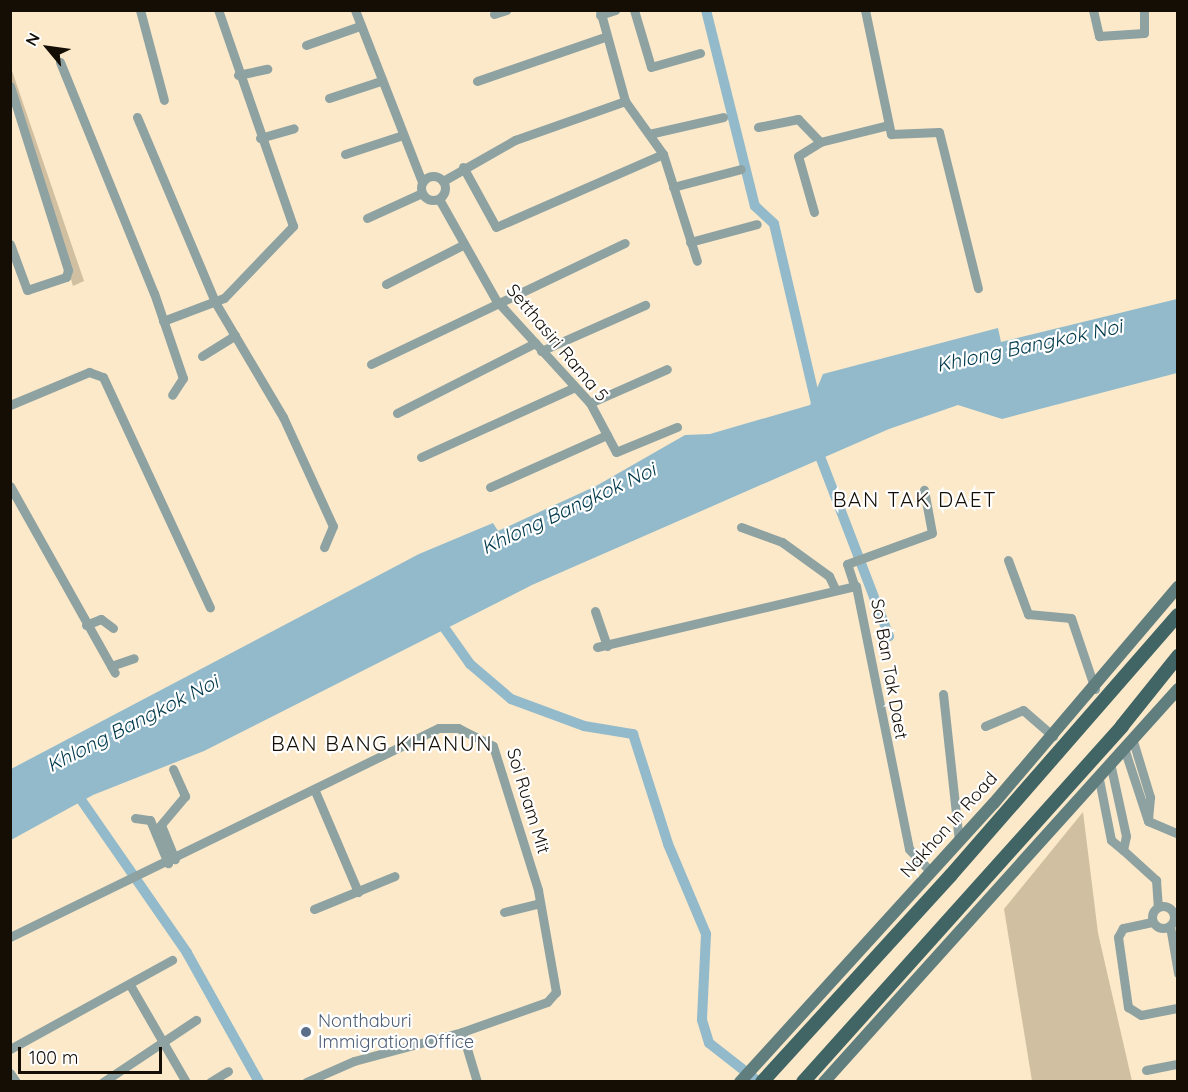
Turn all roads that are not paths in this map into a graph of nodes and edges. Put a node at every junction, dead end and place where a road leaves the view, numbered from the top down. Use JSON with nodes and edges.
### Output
{"nodes":[{"id":1,"x":140,"y":10,"type":"edge"},
{"id":2,"x":218,"y":10,"type":"edge"},
{"id":3,"x":355,"y":10,"type":"edge"},
{"id":4,"x":506,"y":10,"type":"edge"},
{"id":5,"x":615,"y":10,"type":"edge"},
{"id":6,"x":634,"y":10,"type":"edge"},
{"id":7,"x":865,"y":10,"type":"edge"},
{"id":8,"x":1093,"y":10,"type":"edge"},
{"id":9,"x":1144,"y":10,"type":"edge"},
{"id":10,"x":600,"y":13,"type":"edge"},
{"id":11,"x":494,"y":14,"type":"dead end"},
{"id":12,"x":357,"y":27,"type":"junction"},
{"id":13,"x":605,"y":38,"type":"junction"},
{"id":14,"x":306,"y":45,"type":"dead end"},
{"id":15,"x":700,"y":53,"type":"dead end"},
{"id":16,"x":60,"y":62,"type":"dead end"},
{"id":17,"x":267,"y":69,"type":"dead end"},
{"id":18,"x":238,"y":75,"type":"junction"},
{"id":19,"x":477,"y":81,"type":"dead end"},
{"id":20,"x":378,"y":82,"type":"junction"},
{"id":21,"x":10,"y":86,"type":"edge"},
{"id":22,"x":328,"y":98,"type":"dead end"},
{"id":23,"x":164,"y":100,"type":"dead end"},
{"id":24,"x":625,"y":101,"type":"junction"},
{"id":25,"x":137,"y":117,"type":"dead end"},
{"id":26,"x":723,"y":117,"type":"dead end"},
{"id":27,"x":888,"y":125,"type":"junction"},
{"id":28,"x":758,"y":127,"type":"dead end"},
{"id":29,"x":294,"y":128,"type":"dead end"},
{"id":30,"x":649,"y":134,"type":"junction"},
{"id":31,"x":403,"y":135,"type":"junction"},
{"id":32,"x":260,"y":138,"type":"junction"},
{"id":33,"x":820,"y":142,"type":"junction"},
{"id":34,"x":345,"y":154,"type":"dead end"},
{"id":35,"x":663,"y":154,"type":"junction"},
{"id":36,"x":463,"y":167,"type":"junction"},
{"id":37,"x":741,"y":169,"type":"dead end"},
{"id":38,"x":443,"y":181,"type":"junction"},
{"id":39,"x":422,"y":182,"type":"junction"},
{"id":40,"x":673,"y":187,"type":"junction"},
{"id":41,"x":422,"y":193,"type":"junction"},
{"id":42,"x":439,"y":199,"type":"junction"},
{"id":43,"x":814,"y":212,"type":"dead end"},
{"id":44,"x":367,"y":218,"type":"dead end"},
{"id":45,"x":757,"y":224,"type":"dead end"},
{"id":46,"x":690,"y":242,"type":"junction"},
{"id":47,"x":625,"y":243,"type":"dead end"},
{"id":48,"x":10,"y":244,"type":"edge"},
{"id":49,"x":463,"y":245,"type":"junction"},
{"id":50,"x":697,"y":261,"type":"dead end"},
{"id":51,"x":386,"y":284,"type":"dead end"},
{"id":52,"x":978,"y":288,"type":"dead end"},
{"id":53,"x":496,"y":300,"type":"junction"},
{"id":54,"x":215,"y":302,"type":"junction"},
{"id":55,"x":645,"y":305,"type":"dead end"},
{"id":56,"x":163,"y":321,"type":"junction"},
{"id":57,"x":235,"y":335,"type":"junction"},
{"id":58,"x":538,"y":347,"type":"junction"},
{"id":59,"x":201,"y":356,"type":"dead end"},
{"id":60,"x":371,"y":364,"type":"dead end"},
{"id":61,"x":667,"y":369,"type":"dead end"},
{"id":62,"x":575,"y":387,"type":"junction"},
{"id":63,"x":172,"y":395,"type":"dead end"},
{"id":64,"x":590,"y":403,"type":"junction"},
{"id":65,"x":10,"y":405,"type":"edge"},
{"id":66,"x":398,"y":413,"type":"dead end"},
{"id":67,"x":677,"y":427,"type":"dead end"},
{"id":68,"x":607,"y":435,"type":"junction"},
{"id":69,"x":421,"y":457,"type":"dead end"},
{"id":70,"x":10,"y":486,"type":"edge"},
{"id":71,"x":490,"y":487,"type":"dead end"},
{"id":72,"x":924,"y":490,"type":"dead end"},
{"id":73,"x":741,"y":527,"type":"dead end"},
{"id":74,"x":324,"y":547,"type":"dead end"},
{"id":75,"x":1008,"y":560,"type":"dead end"},
{"id":76,"x":854,"y":585,"type":"junction"},
{"id":77,"x":1178,"y":587,"type":"edge"},
{"id":78,"x":835,"y":589,"type":"junction"},
{"id":79,"x":210,"y":607,"type":"dead end"},
{"id":80,"x":595,"y":611,"type":"dead end"},
{"id":81,"x":1178,"y":615,"type":"edge"},
{"id":82,"x":86,"y":625,"type":"junction"},
{"id":83,"x":113,"y":628,"type":"dead end"},
{"id":84,"x":1178,"y":656,"type":"edge"},
{"id":85,"x":134,"y":658,"type":"dead end"},
{"id":86,"x":1095,"y":689,"type":"junction"},
{"id":87,"x":1178,"y":689,"type":"edge"},
{"id":88,"x":942,"y":694,"type":"dead end"},
{"id":89,"x":985,"y":726,"type":"dead end"},
{"id":90,"x":1053,"y":736,"type":"junction"},
{"id":91,"x":1133,"y":741,"type":"junction"},
{"id":92,"x":1125,"y":751,"type":"junction"},
{"id":93,"x":1111,"y":767,"type":"junction"},
{"id":94,"x":173,"y":769,"type":"dead end"},
{"id":95,"x":1099,"y":780,"type":"junction"},
{"id":96,"x":315,"y":791,"type":"junction"},
{"id":97,"x":135,"y":818,"type":"dead end"},
{"id":98,"x":1148,"y":821,"type":"junction"},
{"id":99,"x":1178,"y":834,"type":"edge"},
{"id":100,"x":959,"y":841,"type":"junction"},
{"id":101,"x":1123,"y":850,"type":"junction"},
{"id":102,"x":172,"y":861,"type":"junction"},
{"id":103,"x":931,"y":872,"type":"junction"},
{"id":104,"x":395,"y":876,"type":"dead end"},
{"id":105,"x":358,"y":891,"type":"junction"},
{"id":106,"x":540,"y":903,"type":"junction"},
{"id":107,"x":1158,"y":907,"type":"junction"},
{"id":108,"x":314,"y":909,"type":"dead end"},
{"id":109,"x":504,"y":912,"type":"dead end"},
{"id":110,"x":1152,"y":922,"type":"junction"},
{"id":111,"x":1170,"y":926,"type":"junction"},
{"id":112,"x":10,"y":937,"type":"edge"},
{"id":113,"x":172,"y":960,"type":"dead end"},
{"id":114,"x":1178,"y":973,"type":"edge"},
{"id":115,"x":130,"y":985,"type":"junction"},
{"id":116,"x":1178,"y":1008,"type":"edge"},
{"id":117,"x":196,"y":1020,"type":"dead end"},
{"id":118,"x":462,"y":1032,"type":"junction"},
{"id":119,"x":162,"y":1040,"type":"junction"},
{"id":120,"x":10,"y":1049,"type":"edge"},
{"id":121,"x":1178,"y":1064,"type":"edge"},
{"id":122,"x":1146,"y":1070,"type":"dead end"},
{"id":123,"x":228,"y":1071,"type":"dead end"},
{"id":124,"x":10,"y":1073,"type":"edge"},
{"id":125,"x":764,"y":1079,"type":"edge"},
{"id":126,"x":16,"y":1082,"type":"edge"},
{"id":127,"x":103,"y":1082,"type":"edge"},
{"id":128,"x":186,"y":1082,"type":"edge"},
{"id":129,"x":210,"y":1082,"type":"edge"},
{"id":130,"x":306,"y":1082,"type":"edge"},
{"id":131,"x":477,"y":1082,"type":"edge"},
{"id":132,"x":740,"y":1082,"type":"edge"},
{"id":133,"x":803,"y":1082,"type":"edge"},
{"id":134,"x":824,"y":1082,"type":"edge"}],
"edges":[{"from":1,"to":23,"type":"street"},
{"from":2,"to":18,"type":"street"},
{"from":3,"to":12,"type":"street"},
{"from":4,"to":11,"type":"street"},
{"from":5,"to":10,"type":"street"},
{"from":6,"to":15,"type":"street"},
{"from":7,"to":27,"type":"street"},
{"from":8,"to":9,"type":"street"},
{"from":10,"to":13,"type":"street"},
{"from":12,"to":14,"type":"street"},
{"from":12,"to":20,"type":"street"},
{"from":13,"to":19,"type":"street"},
{"from":13,"to":24,"type":"street"},
{"from":16,"to":56,"type":"street"},
{"from":17,"to":18,"type":"street"},
{"from":18,"to":32,"type":"street"},
{"from":20,"to":22,"type":"street"},
{"from":20,"to":31,"type":"street"},
{"from":21,"to":48,"type":"street"},
{"from":24,"to":30,"type":"street"},
{"from":24,"to":36,"type":"street"},
{"from":25,"to":54,"type":"street"},
{"from":26,"to":30,"type":"street"},
{"from":27,"to":33,"type":"street"},
{"from":27,"to":52,"type":"street"},
{"from":28,"to":33,"type":"street"},
{"from":29,"to":32,"type":"street"},
{"from":30,"to":35,"type":"street"},
{"from":31,"to":34,"type":"street"},
{"from":31,"to":39,"type":"street"},
{"from":32,"to":54,"type":"street"},
{"from":33,"to":43,"type":"street"},
{"from":35,"to":36,"type":"street"},
{"from":35,"to":40,"type":"street"},
{"from":36,"to":38,"type":"street"},
{"from":37,"to":40,"type":"street"},
{"from":38,"to":39,"type":"street"},
{"from":38,"to":42,"type":"street"},
{"from":39,"to":41,"type":"street"},
{"from":40,"to":46,"type":"street"},
{"from":41,"to":42,"type":"street"},
{"from":41,"to":44,"type":"street"},
{"from":42,"to":49,"type":"street","name":"Setthasiri Rama 5"},
{"from":45,"to":46,"type":"street"},
{"from":46,"to":50,"type":"street"},
{"from":47,"to":53,"type":"street"},
{"from":49,"to":51,"type":"street"},
{"from":49,"to":53,"type":"street","name":"Setthasiri Rama 5"},
{"from":53,"to":58,"type":"street","name":"Setthasiri Rama 5"},
{"from":53,"to":60,"type":"street"},
{"from":54,"to":56,"type":"street"},
{"from":54,"to":57,"type":"street"},
{"from":55,"to":58,"type":"street"},
{"from":56,"to":63,"type":"street"},
{"from":57,"to":59,"type":"street"},
{"from":57,"to":74,"type":"street"},
{"from":58,"to":62,"type":"street","name":"Setthasiri Rama 5"},
{"from":58,"to":66,"type":"street"},
{"from":61,"to":64,"type":"street"},
{"from":62,"to":64,"type":"street","name":"Setthasiri Rama 5"},
{"from":62,"to":69,"type":"street"},
{"from":64,"to":68,"type":"street","name":"Setthasiri Rama 5"},
{"from":65,"to":79,"type":"street"},
{"from":67,"to":68,"type":"street","name":"Setthasiri Rama 5"},
{"from":68,"to":71,"type":"street"},
{"from":70,"to":82,"type":"street"},
{"from":72,"to":76,"type":"street"},
{"from":73,"to":78,"type":"street"},
{"from":75,"to":86,"type":"street"},
{"from":76,"to":78,"type":"street","name":"Soi Ban Tak Daet"},
{"from":76,"to":103,"type":"street","name":"Soi Ban Tak Daet"},
{"from":77,"to":86,"type":"main road","name":"Nakhon In Road"},
{"from":78,"to":80,"type":"street","name":"Soi Ban Tak Daet"},
{"from":81,"to":125,"type":"main road","name":"Nakhon In Road"},
{"from":82,"to":83,"type":"street"},
{"from":82,"to":85,"type":"street"},
{"from":84,"to":133,"type":"main road"},
{"from":86,"to":90,"type":"main road","name":"Nakhon In Road"},
{"from":87,"to":91,"type":"main road"},
{"from":88,"to":100,"type":"street"},
{"from":89,"to":90,"type":"street"},
{"from":90,"to":100,"type":"main road","name":"Nakhon In Road"},
{"from":91,"to":92,"type":"main road"},
{"from":91,"to":98,"type":"street"},
{"from":92,"to":93,"type":"main road"},
{"from":92,"to":98,"type":"street"},
{"from":93,"to":95,"type":"main road"},
{"from":93,"to":101,"type":"street"},
{"from":94,"to":102,"type":"street"},
{"from":95,"to":101,"type":"street"},
{"from":95,"to":134,"type":"main road"},
{"from":96,"to":102,"type":"street","name":"Soi Ruam Mit"},
{"from":96,"to":105,"type":"street"},
{"from":96,"to":106,"type":"street","name":"Soi Ruam Mit"},
{"from":97,"to":102,"type":"street"},
{"from":98,"to":99,"type":"street"},
{"from":100,"to":103,"type":"main road","name":"Nakhon In Road"},
{"from":101,"to":107,"type":"street"},
{"from":102,"to":112,"type":"street","name":"Soi Ruam Mit"},
{"from":103,"to":132,"type":"main road","name":"Nakhon In Road"},
{"from":104,"to":105,"type":"street"},
{"from":105,"to":108,"type":"street"},
{"from":106,"to":109,"type":"street"},
{"from":106,"to":118,"type":"street","name":"Soi Ruam Mit"},
{"from":107,"to":110,"type":"street"},
{"from":107,"to":111,"type":"street"},
{"from":110,"to":111,"type":"street"},
{"from":110,"to":116,"type":"street"},
{"from":111,"to":114,"type":"street"},
{"from":113,"to":115,"type":"street"},
{"from":115,"to":119,"type":"street"},
{"from":115,"to":120,"type":"street"},
{"from":117,"to":119,"type":"street"},
{"from":118,"to":130,"type":"street"},
{"from":118,"to":131,"type":"street"},
{"from":119,"to":127,"type":"street"},
{"from":119,"to":128,"type":"street"},
{"from":121,"to":122,"type":"street"},
{"from":123,"to":129,"type":"street"},
{"from":124,"to":126,"type":"street"}]}
